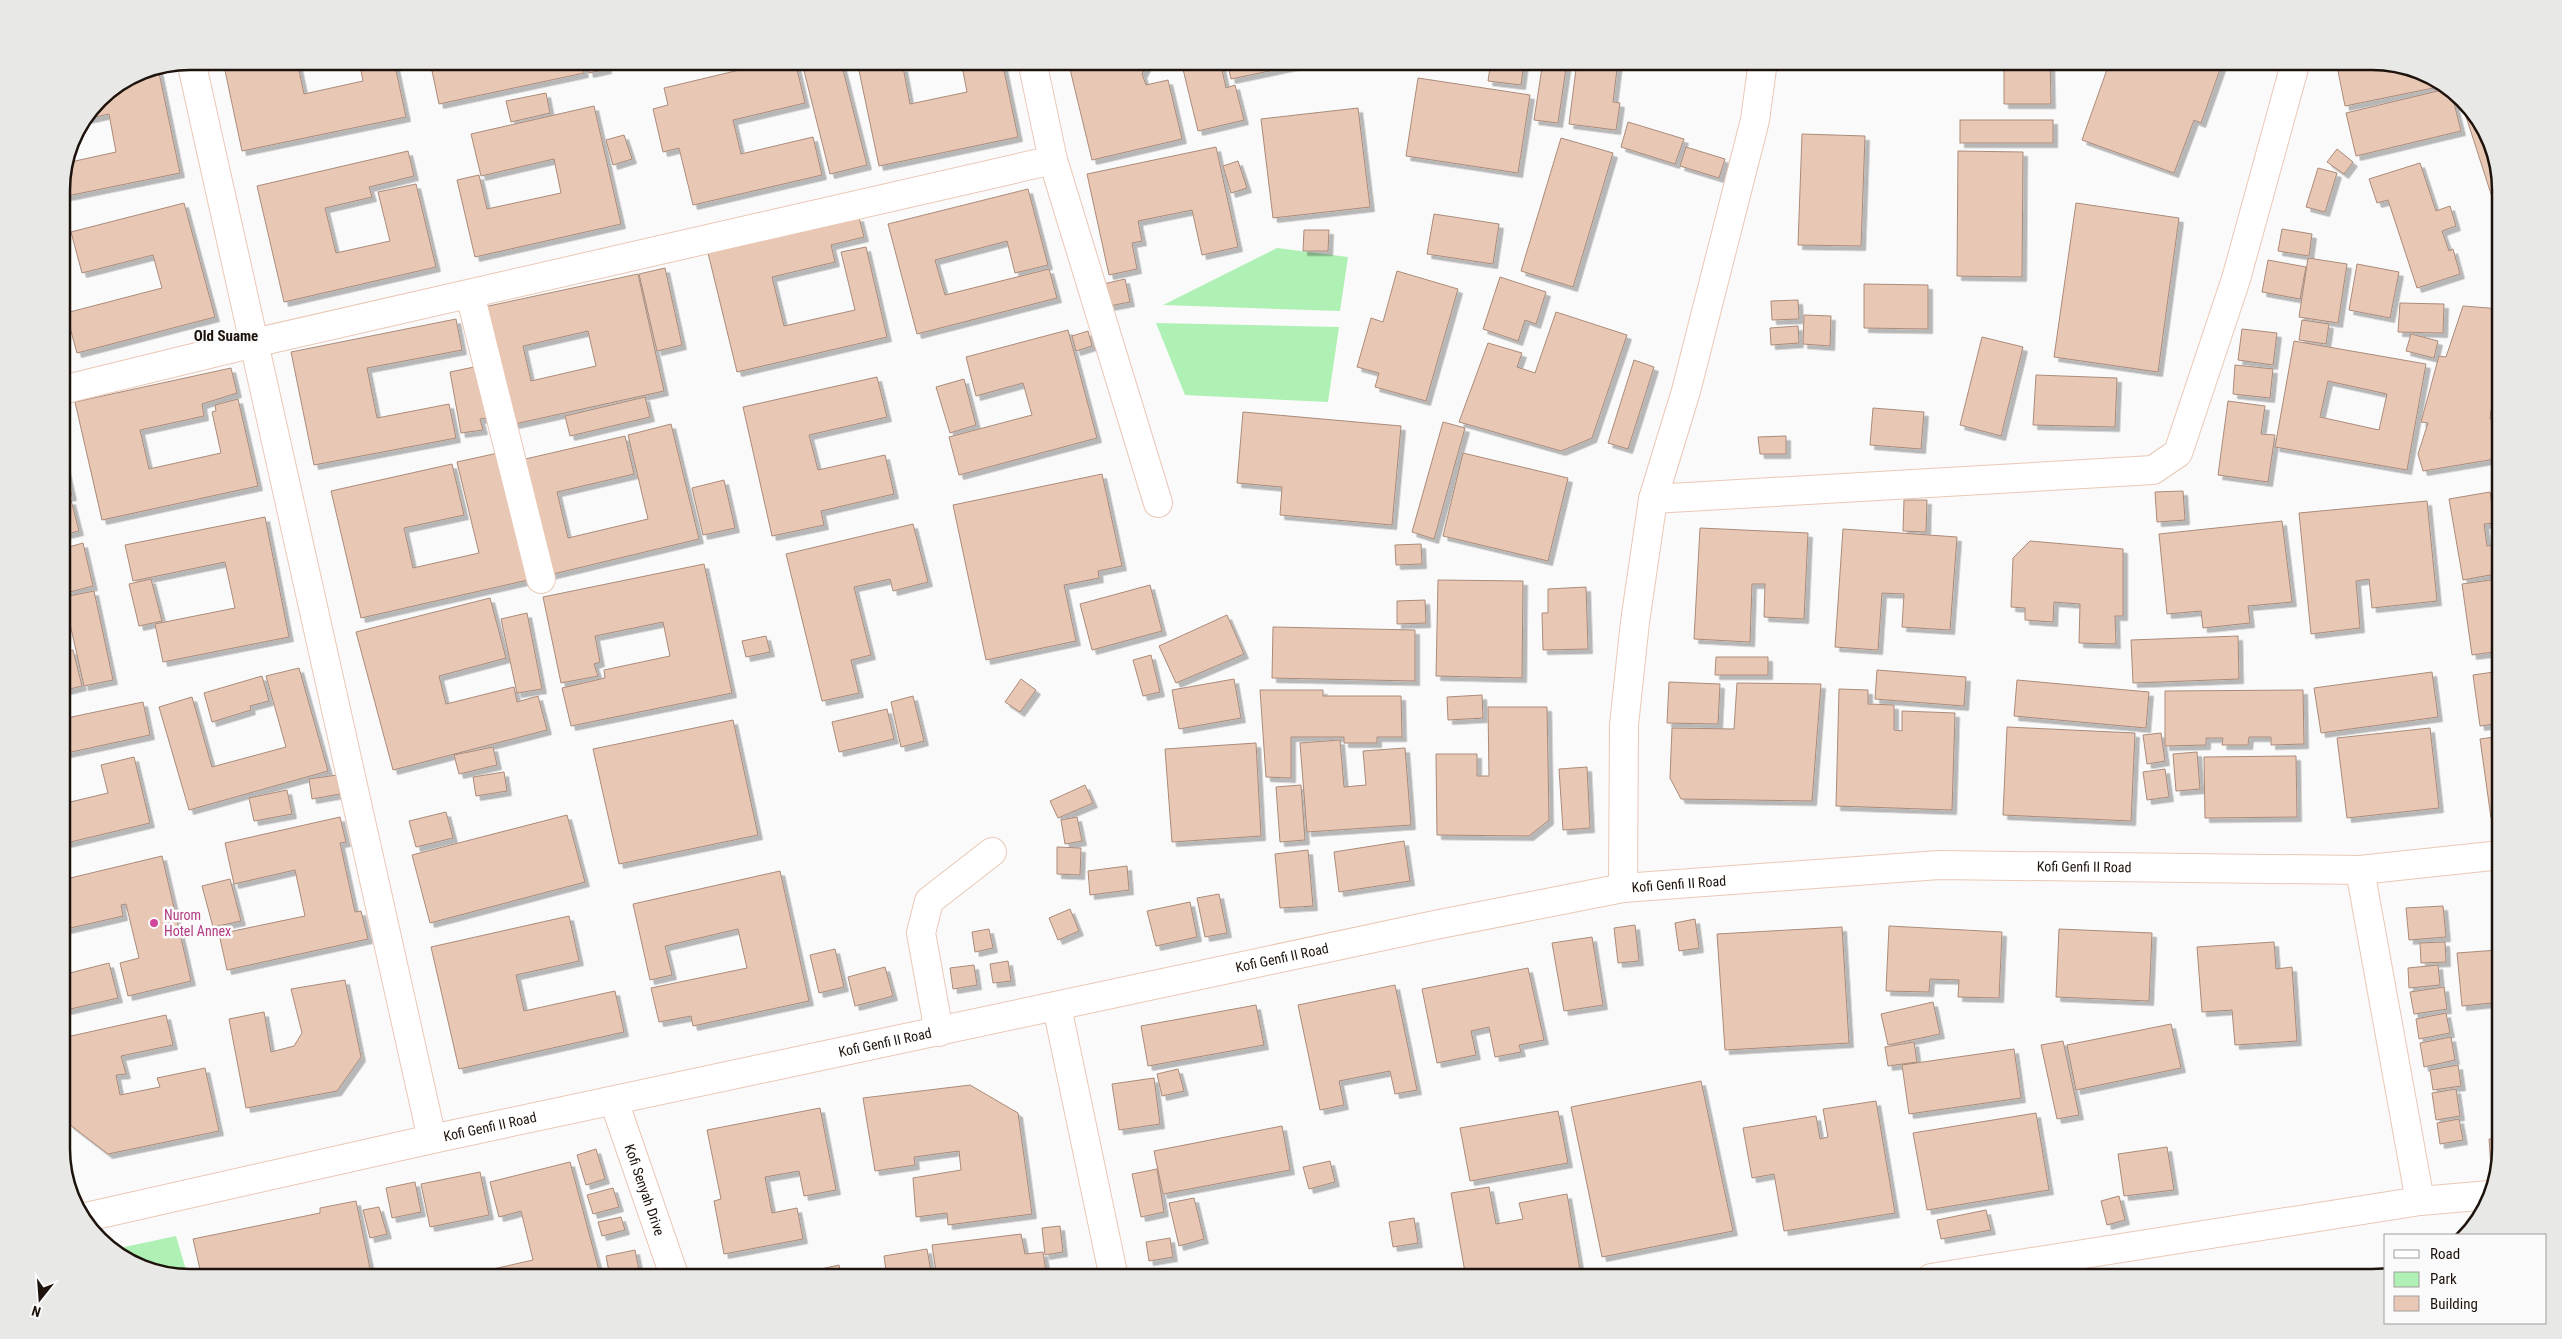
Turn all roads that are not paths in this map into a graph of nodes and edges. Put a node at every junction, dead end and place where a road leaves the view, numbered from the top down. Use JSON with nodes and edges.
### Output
{"nodes":[{"id":1,"x":193,"y":70,"type":"edge"},
{"id":2,"x":1034,"y":70,"type":"edge"},
{"id":3,"x":1762,"y":70,"type":"edge"},
{"id":4,"x":2294,"y":70,"type":"edge"},
{"id":5,"x":1052,"y":160,"type":"junction"},
{"id":6,"x":470,"y":294,"type":"junction"},
{"id":7,"x":254,"y":343,"type":"junction"},
{"id":8,"x":70,"y":388,"type":"edge"},
{"id":9,"x":1653,"y":500,"type":"junction"},
{"id":10,"x":1158,"y":503,"type":"dead end"},
{"id":11,"x":541,"y":579,"type":"dead end"},
{"id":12,"x":992,"y":852,"type":"dead end"},
{"id":13,"x":2492,"y":857,"type":"edge"},
{"id":14,"x":2360,"y":870,"type":"junction"},
{"id":15,"x":1623,"y":888,"type":"junction"},
{"id":16,"x":1057,"y":1007,"type":"junction"},
{"id":17,"x":939,"y":1032,"type":"junction"},
{"id":18,"x":614,"y":1101,"type":"junction"},
{"id":19,"x":432,"y":1139,"type":"junction"},
{"id":20,"x":2483,"y":1196,"type":"edge"},
{"id":21,"x":2420,"y":1202,"type":"junction"},
{"id":22,"x":90,"y":1216,"type":"edge"},
{"id":23,"x":672,"y":1269,"type":"edge"},
{"id":24,"x":1112,"y":1269,"type":"edge"},
{"id":25,"x":1989,"y":1269,"type":"edge"}],
"edges":[{"from":1,"to":7,"type":"street"},
{"from":2,"to":5,"type":"street"},
{"from":3,"to":9,"type":"street"},
{"from":4,"to":9,"type":"street"},
{"from":5,"to":6,"type":"street"},
{"from":5,"to":10,"type":"street"},
{"from":6,"to":7,"type":"street"},
{"from":6,"to":11,"type":"street"},
{"from":7,"to":8,"type":"street"},
{"from":7,"to":19,"type":"street"},
{"from":9,"to":15,"type":"street"},
{"from":12,"to":17,"type":"street"},
{"from":13,"to":14,"type":"street","name":"Kofi Genfi II Road"},
{"from":14,"to":15,"type":"street","name":"Kofi Genfi II Road"},
{"from":14,"to":21,"type":"street"},
{"from":15,"to":16,"type":"street","name":"Kofi Genfi II Road"},
{"from":16,"to":17,"type":"street","name":"Kofi Genfi II Road"},
{"from":16,"to":24,"type":"street"},
{"from":17,"to":18,"type":"street","name":"Kofi Genfi II Road"},
{"from":18,"to":19,"type":"street","name":"Kofi Genfi II Road"},
{"from":18,"to":23,"type":"street","name":"Kofi Senyah Drive"},
{"from":19,"to":22,"type":"street","name":"Kofi Genfi II Road"},
{"from":20,"to":21,"type":"street"},
{"from":21,"to":25,"type":"street"}]}
